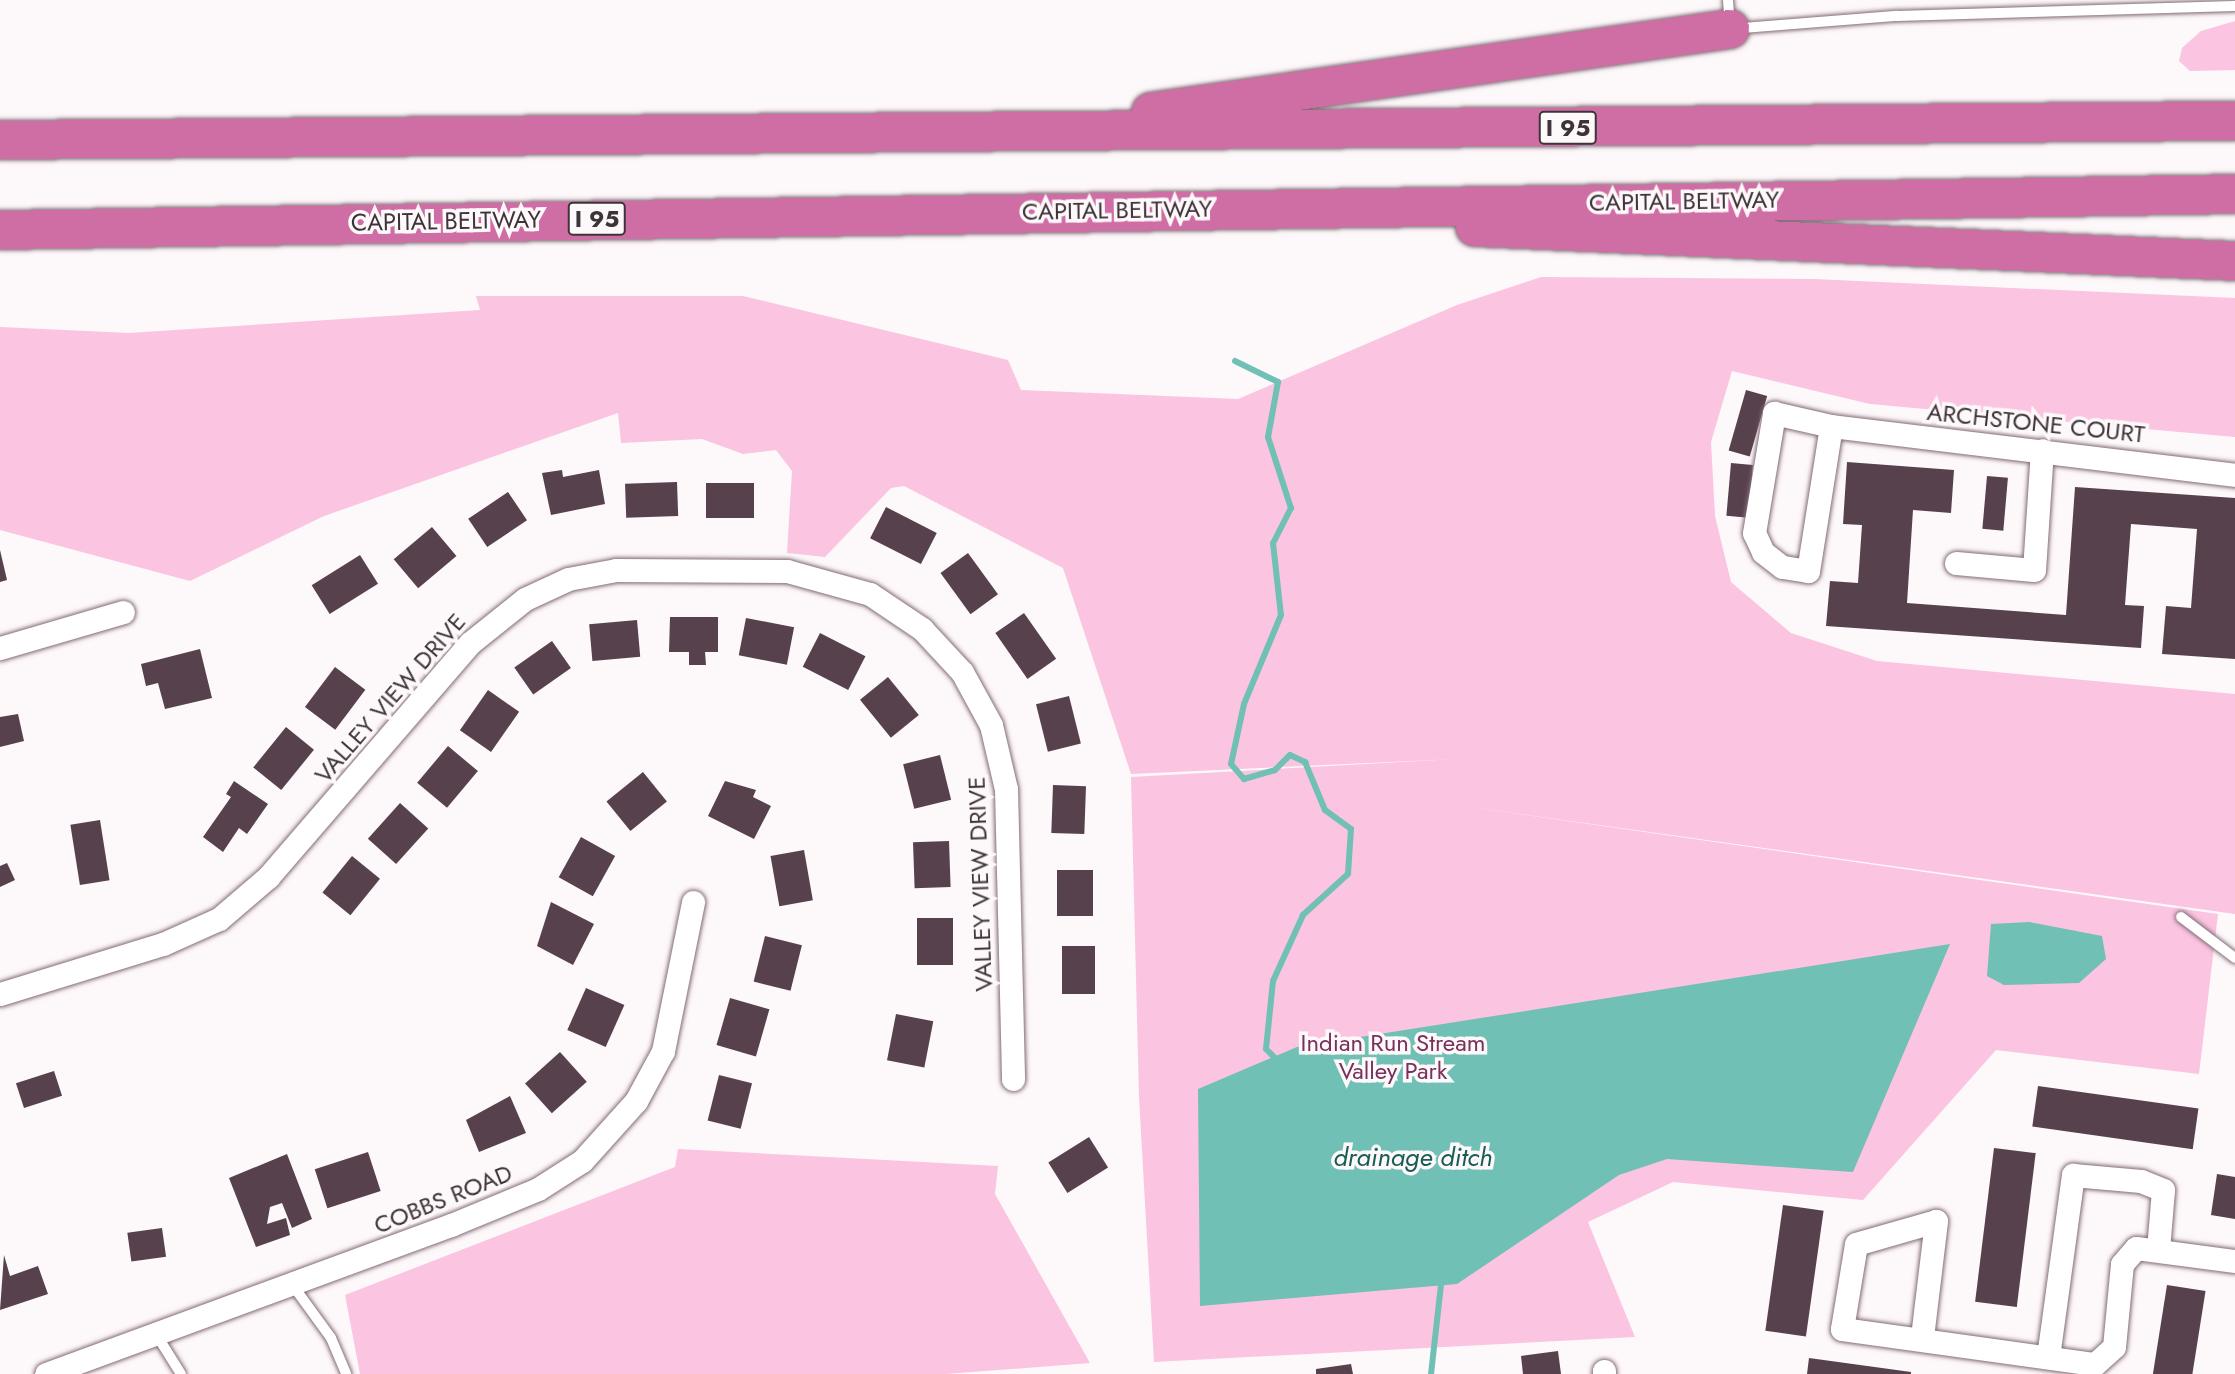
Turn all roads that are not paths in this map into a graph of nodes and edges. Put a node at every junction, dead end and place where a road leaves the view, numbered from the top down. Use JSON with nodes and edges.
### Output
{"nodes":[{"id":1,"x":2235,"y":6,"type":"edge"},
{"id":2,"x":1729,"y":15,"type":"edge"},
{"id":3,"x":2235,"y":121,"type":"edge"},
{"id":4,"x":902,"y":137,"type":"junction"},
{"id":5,"x":0,"y":141,"type":"edge"},
{"id":6,"x":2235,"y":194,"type":"edge"},
{"id":7,"x":1194,"y":209,"type":"junction"},
{"id":8,"x":0,"y":230,"type":"edge"},
{"id":9,"x":2235,"y":261,"type":"edge"},
{"id":10,"x":1831,"y":426,"type":"junction"},
{"id":11,"x":2042,"y":450,"type":"junction"},
{"id":12,"x":2235,"y":475,"type":"edge"},
{"id":13,"x":1956,"y":563,"type":"dead end"},
{"id":14,"x":123,"y":612,"type":"dead end"},
{"id":15,"x":0,"y":648,"type":"edge"},
{"id":16,"x":693,"y":902,"type":"dead end"},
{"id":17,"x":2181,"y":917,"type":"dead end"},
{"id":18,"x":2235,"y":958,"type":"edge"},
{"id":19,"x":0,"y":994,"type":"edge"},
{"id":20,"x":1013,"y":1079,"type":"dead end"},
{"id":21,"x":2158,"y":1249,"type":"junction"},
{"id":22,"x":2235,"y":1261,"type":"edge"},
{"id":23,"x":294,"y":1287,"type":"junction"},
{"id":24,"x":156,"y":1334,"type":"junction"},
{"id":25,"x":1922,"y":1337,"type":"junction"},
{"id":26,"x":2048,"y":1357,"type":"junction"},
{"id":27,"x":46,"y":1374,"type":"edge"},
{"id":28,"x":181,"y":1374,"type":"edge"},
{"id":29,"x":346,"y":1374,"type":"edge"}],
"edges":[{"from":1,"to":2,"type":"lane"},
{"from":2,"to":4,"type":"highway"},
{"from":3,"to":4,"type":"highway","number":"I 95"},
{"from":4,"to":5,"type":"highway","number":"I 95"},
{"from":6,"to":7,"type":"highway","name":"CAPITAL BELTWAY","number":"I 95"},
{"from":7,"to":8,"type":"highway","name":"CAPITAL BELTWAY","number":"I 95"},
{"from":7,"to":9,"type":"highway"},
{"from":10,"to":10,"type":"street","name":"ARCHSTONE COURT"},
{"from":10,"to":11,"type":"street","name":"ARCHSTONE COURT"},
{"from":11,"to":12,"type":"street","name":"ARCHSTONE COURT"},
{"from":11,"to":13,"type":"street"},
{"from":14,"to":15,"type":"street"},
{"from":16,"to":23,"type":"street","name":"COBBS ROAD"},
{"from":17,"to":18,"type":"lane"},
{"from":19,"to":20,"type":"street","name":"VALLEY VIEW DRIVE"},
{"from":21,"to":22,"type":"street"},
{"from":21,"to":26,"type":"street"},
{"from":21,"to":26,"type":"street"},
{"from":23,"to":24,"type":"street","name":"COBBS ROAD"},
{"from":23,"to":29,"type":"lane"},
{"from":24,"to":27,"type":"street","name":"COBBS ROAD"},
{"from":24,"to":28,"type":"lane"},
{"from":25,"to":25,"type":"street"},
{"from":25,"to":26,"type":"street"}]}
